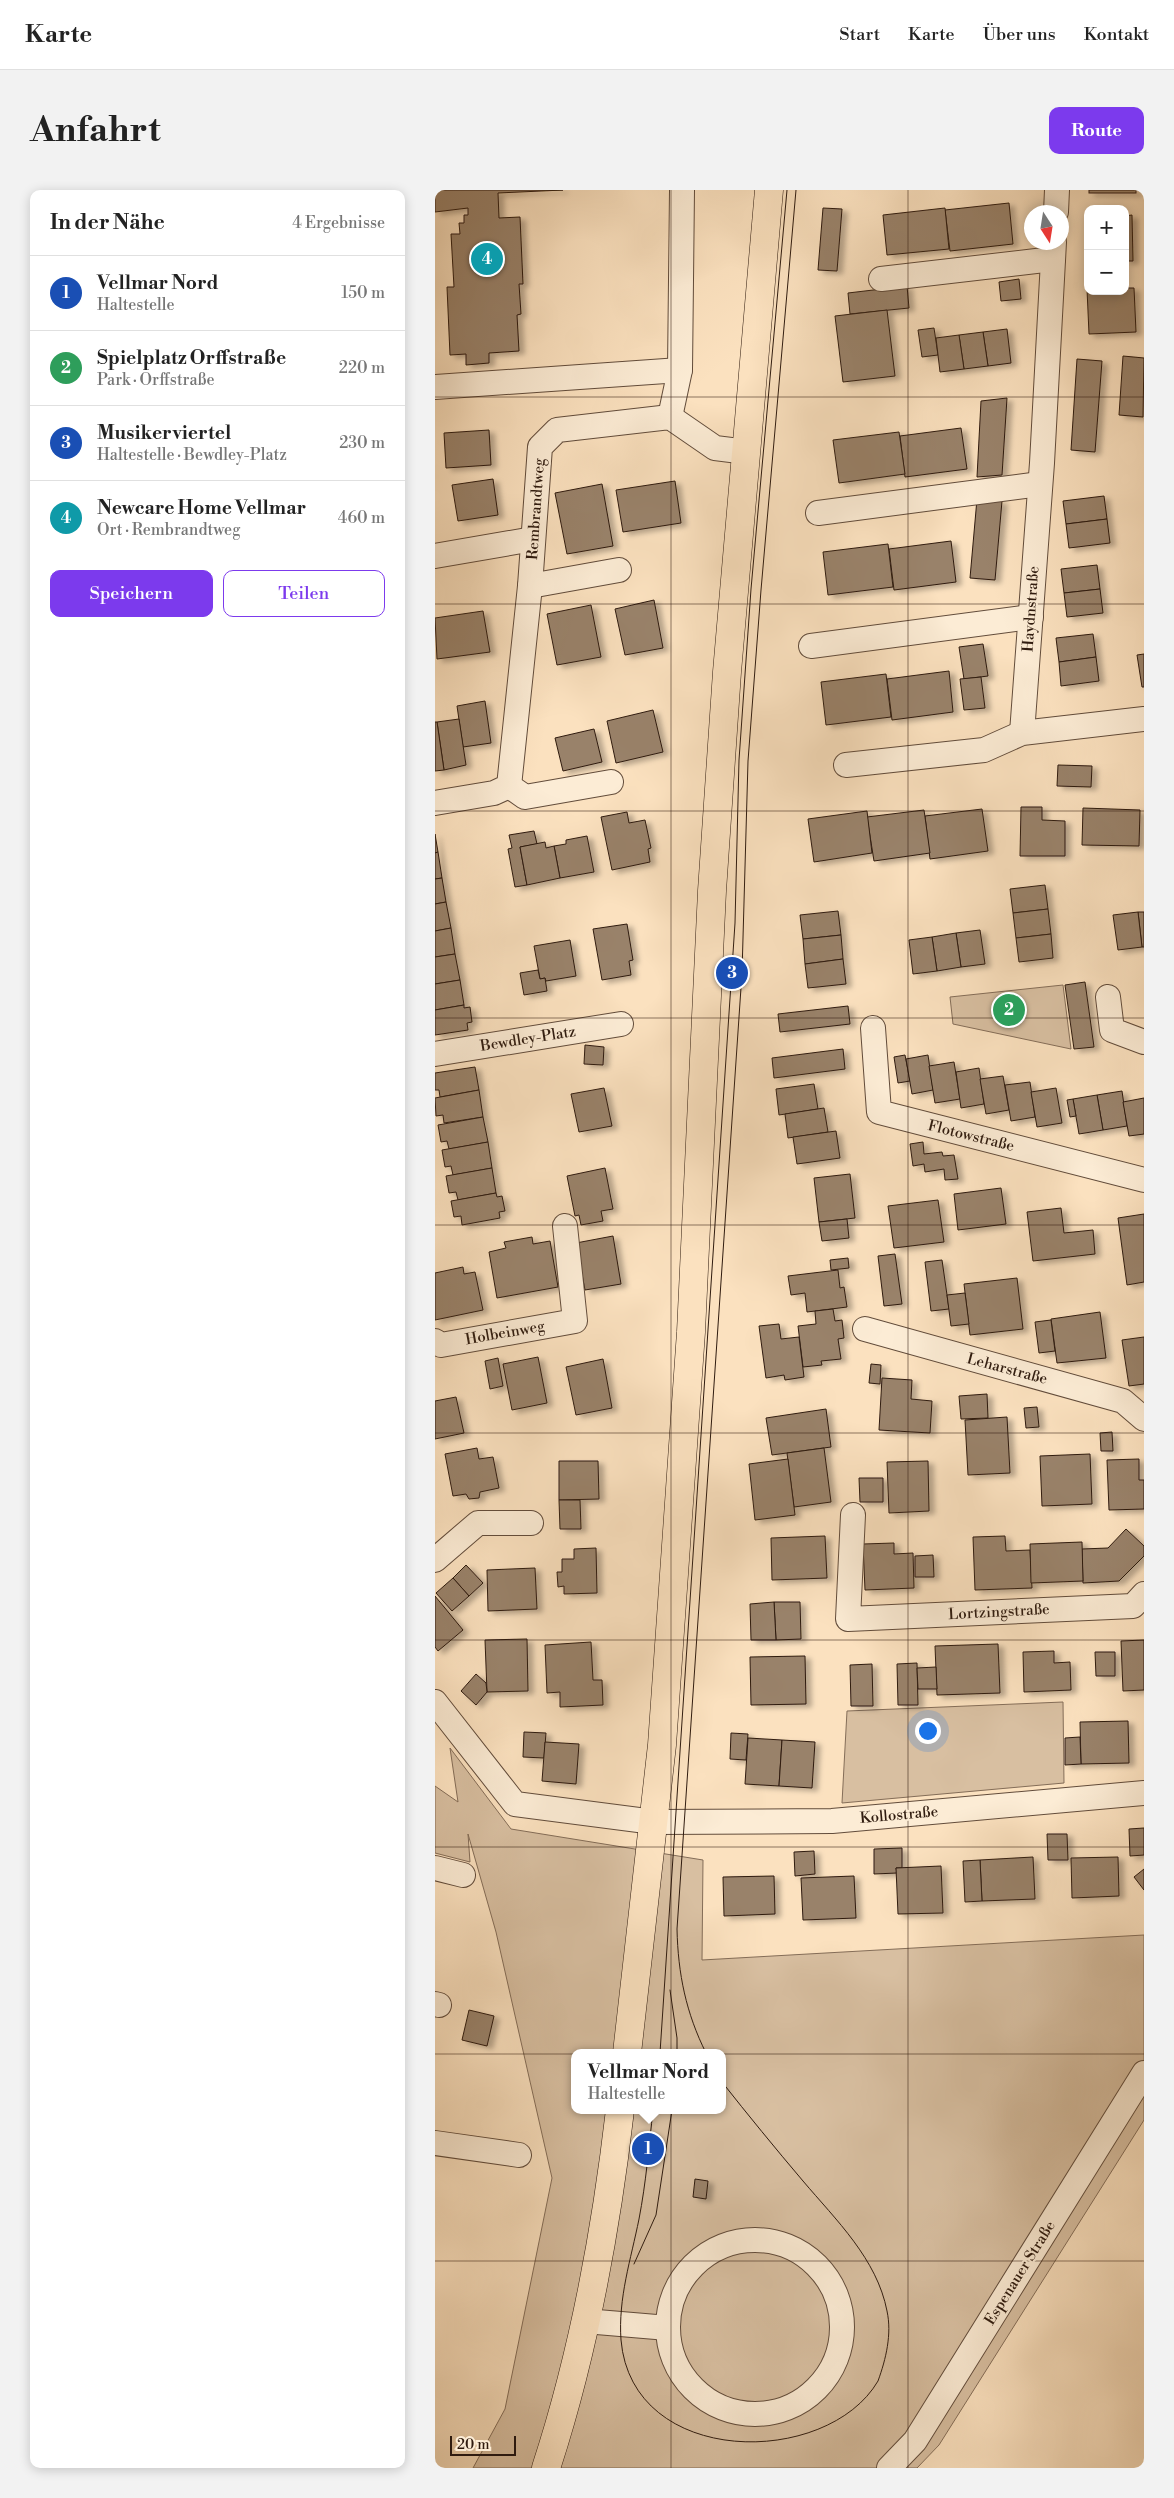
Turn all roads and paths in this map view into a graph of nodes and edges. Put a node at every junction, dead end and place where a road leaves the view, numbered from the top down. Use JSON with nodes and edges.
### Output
{"nodes":[{"id":1,"x":682,"y":190,"type":"edge"},
{"id":2,"x":769,"y":190,"type":"edge"},
{"id":3,"x":1057,"y":190,"type":"edge"},
{"id":4,"x":1056,"y":205,"type":"edge"},
{"id":5,"x":1054,"y":251,"type":"edge"},
{"id":6,"x":881,"y":279,"type":"dead end"},
{"id":7,"x":680,"y":370,"type":"junction"},
{"id":8,"x":435,"y":387,"type":"edge"},
{"id":9,"x":670,"y":417,"type":"junction"},
{"id":10,"x":747,"y":452,"type":"junction"},
{"id":11,"x":1040,"y":484,"type":"junction"},
{"id":12,"x":818,"y":513,"type":"dead end"},
{"id":13,"x":533,"y":539,"type":"junction"},
{"id":14,"x":435,"y":556,"type":"edge"},
{"id":15,"x":619,"y":570,"type":"dead end"},
{"id":16,"x":530,"y":586,"type":"junction"},
{"id":17,"x":1031,"y":617,"type":"junction"},
{"id":18,"x":811,"y":646,"type":"dead end"},
{"id":19,"x":1144,"y":719,"type":"edge"},
{"id":20,"x":1022,"y":733,"type":"junction"},
{"id":21,"x":846,"y":765,"type":"dead end"},
{"id":22,"x":611,"y":782,"type":"dead end"},
{"id":23,"x":509,"y":786,"type":"junction"},
{"id":24,"x":435,"y":803,"type":"edge"},
{"id":25,"x":1108,"y":997,"type":"dead end"},
{"id":26,"x":621,"y":1024,"type":"dead end"},
{"id":27,"x":873,"y":1028,"type":"dead end"},
{"id":28,"x":1144,"y":1042,"type":"edge"},
{"id":29,"x":435,"y":1054,"type":"edge"},
{"id":30,"x":1144,"y":1180,"type":"edge"},
{"id":31,"x":565,"y":1226,"type":"dead end"},
{"id":32,"x":865,"y":1329,"type":"dead end"},
{"id":33,"x":435,"y":1341,"type":"edge"},
{"id":34,"x":1144,"y":1419,"type":"edge"},
{"id":35,"x":853,"y":1515,"type":"dead end"},
{"id":36,"x":531,"y":1522,"type":"dead end"},
{"id":37,"x":435,"y":1560,"type":"edge"},
{"id":38,"x":1144,"y":1594,"type":"edge"},
{"id":39,"x":435,"y":1702,"type":"edge"},
{"id":40,"x":1144,"y":1794,"type":"edge"},
{"id":41,"x":654,"y":1822,"type":"junction"},
{"id":42,"x":435,"y":1868,"type":"edge"},
{"id":43,"x":463,"y":1874,"type":"dead end"},
{"id":44,"x":627,"y":2049,"type":"edge"},
{"id":45,"x":1144,"y":2073,"type":"edge"},
{"id":46,"x":620,"y":2114,"type":"edge"},
{"id":47,"x":435,"y":2143,"type":"edge"},
{"id":48,"x":519,"y":2155,"type":"dead end"},
{"id":49,"x":585,"y":2321,"type":"junction"},
{"id":50,"x":668,"y":2328,"type":"junction"},
{"id":51,"x":546,"y":2468,"type":"edge"},
{"id":52,"x":889,"y":2468,"type":"edge"}],
"edges":[{"from":1,"to":7,"type":"street"},
{"from":2,"to":10,"type":"main road"},
{"from":3,"to":4,"type":"street"},
{"from":5,"to":6,"type":"street"},
{"from":5,"to":11,"type":"street","name":"Haydnstraße"},
{"from":7,"to":8,"type":"street"},
{"from":7,"to":9,"type":"street"},
{"from":9,"to":10,"type":"street"},
{"from":9,"to":13,"type":"street","name":"Rembrandtweg"},
{"from":10,"to":41,"type":"main road"},
{"from":11,"to":12,"type":"street"},
{"from":11,"to":17,"type":"street","name":"Haydnstraße"},
{"from":13,"to":14,"type":"street"},
{"from":13,"to":16,"type":"street","name":"Rembrandtweg"},
{"from":15,"to":16,"type":"street"},
{"from":16,"to":23,"type":"street","name":"Rembrandtweg"},
{"from":17,"to":18,"type":"street"},
{"from":17,"to":20,"type":"street","name":"Haydnstraße"},
{"from":19,"to":20,"type":"street"},
{"from":20,"to":21,"type":"street"},
{"from":22,"to":23,"type":"street"},
{"from":23,"to":24,"type":"street"},
{"from":25,"to":28,"type":"street"},
{"from":26,"to":29,"type":"street","name":"Bewdley-Platz"},
{"from":27,"to":30,"type":"street","name":"Flotowstraße"},
{"from":31,"to":33,"type":"street","name":"Holbeinweg"},
{"from":32,"to":34,"type":"street","name":"Leharstraße"},
{"from":35,"to":38,"type":"street","name":"Lortzingstraße"},
{"from":36,"to":37,"type":"street"},
{"from":39,"to":41,"type":"street","name":"Kollostraße"},
{"from":40,"to":41,"type":"street","name":"Kollostraße"},
{"from":41,"to":44,"type":"main road"},
{"from":42,"to":43,"type":"street"},
{"from":45,"to":52,"type":"street","name":"Espenauer Straße"},
{"from":46,"to":49,"type":"main road"},
{"from":47,"to":48,"type":"street"},
{"from":49,"to":50,"type":"street"},
{"from":49,"to":51,"type":"main road"},
{"from":50,"to":50,"type":"street"}]}
